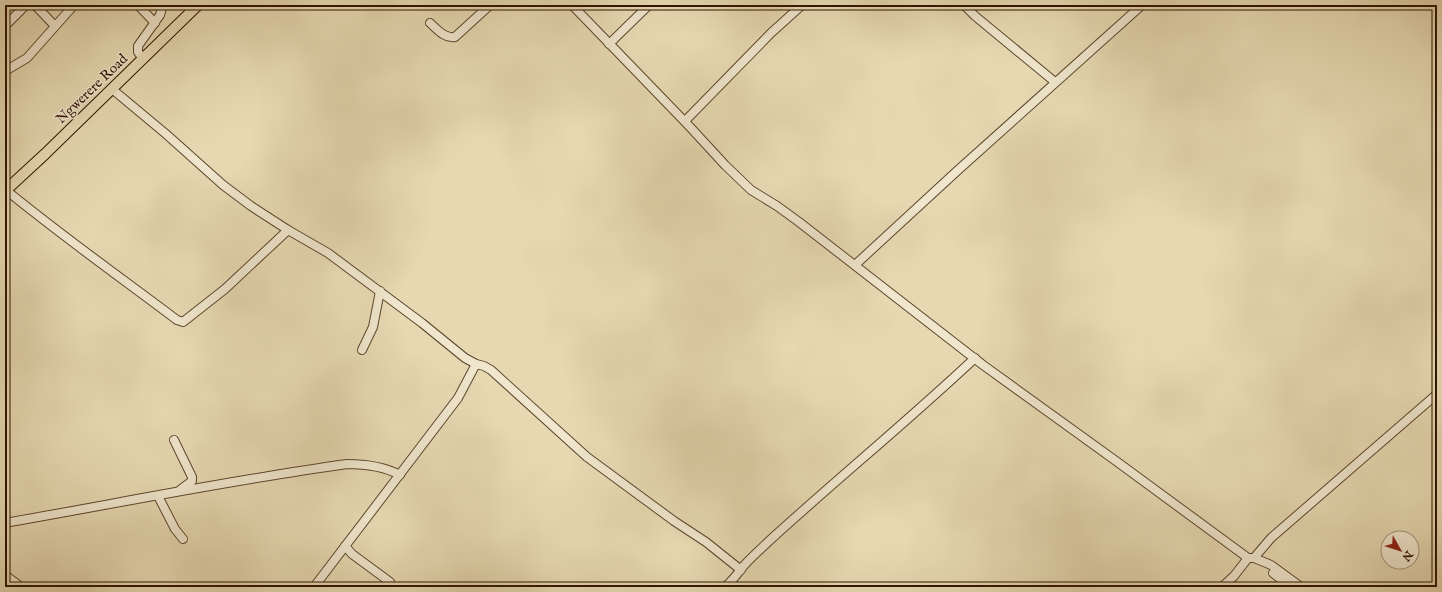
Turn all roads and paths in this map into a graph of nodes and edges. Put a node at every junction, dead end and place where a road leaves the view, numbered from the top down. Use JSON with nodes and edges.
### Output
{"nodes":[{"id":1,"x":26,"y":5,"type":"edge"},
{"id":2,"x":35,"y":5,"type":"edge"},
{"id":3,"x":74,"y":5,"type":"edge"},
{"id":4,"x":138,"y":5,"type":"edge"},
{"id":5,"x":163,"y":5,"type":"edge"},
{"id":6,"x":198,"y":5,"type":"edge"},
{"id":7,"x":490,"y":5,"type":"edge"},
{"id":8,"x":572,"y":5,"type":"edge"},
{"id":9,"x":649,"y":5,"type":"edge"},
{"id":10,"x":964,"y":5,"type":"edge"},
{"id":11,"x":1142,"y":5,"type":"edge"},
{"id":12,"x":797,"y":7,"type":"edge"},
{"id":13,"x":155,"y":22,"type":"junction"},
{"id":14,"x":430,"y":23,"type":"dead end"},
{"id":15,"x":5,"y":26,"type":"edge"},
{"id":16,"x":55,"y":26,"type":"junction"},
{"id":17,"x":609,"y":44,"type":"junction"},
{"id":18,"x":143,"y":59,"type":"junction"},
{"id":19,"x":5,"y":71,"type":"edge"},
{"id":20,"x":1055,"y":82,"type":"junction"},
{"id":21,"x":112,"y":89,"type":"junction"},
{"id":22,"x":685,"y":121,"type":"junction"},
{"id":23,"x":6,"y":191,"type":"edge"},
{"id":24,"x":288,"y":230,"type":"junction"},
{"id":25,"x":855,"y":265,"type":"junction"},
{"id":26,"x":380,"y":291,"type":"junction"},
{"id":27,"x":362,"y":350,"type":"dead end"},
{"id":28,"x":975,"y":358,"type":"junction"},
{"id":29,"x":476,"y":364,"type":"junction"},
{"id":30,"x":1437,"y":394,"type":"edge"},
{"id":31,"x":174,"y":440,"type":"dead end"},
{"id":32,"x":400,"y":475,"type":"junction"},
{"id":33,"x":174,"y":493,"type":"junction"},
{"id":34,"x":158,"y":496,"type":"junction"},
{"id":35,"x":5,"y":523,"type":"edge"},
{"id":36,"x":183,"y":539,"type":"dead end"},
{"id":37,"x":345,"y":546,"type":"junction"},
{"id":38,"x":1251,"y":558,"type":"junction"},
{"id":39,"x":741,"y":570,"type":"junction"},
{"id":40,"x":5,"y":574,"type":"edge"},
{"id":41,"x":21,"y":587,"type":"edge"},
{"id":42,"x":314,"y":587,"type":"edge"},
{"id":43,"x":391,"y":587,"type":"edge"},
{"id":44,"x":725,"y":587,"type":"edge"},
{"id":45,"x":1222,"y":587,"type":"edge"},
{"id":46,"x":1291,"y":587,"type":"edge"},
{"id":47,"x":1301,"y":587,"type":"edge"}],
"edges":[{"from":1,"to":15,"type":"street"},
{"from":2,"to":16,"type":"street"},
{"from":3,"to":16,"type":"street"},
{"from":4,"to":13,"type":"street"},
{"from":5,"to":13,"type":"street"},
{"from":6,"to":18,"type":"main road","name":"Ngwerere Road"},
{"from":7,"to":14,"type":"street"},
{"from":8,"to":17,"type":"street"},
{"from":9,"to":17,"type":"street"},
{"from":10,"to":20,"type":"street"},
{"from":11,"to":20,"type":"street"},
{"from":12,"to":22,"type":"street"},
{"from":13,"to":18,"type":"street"},
{"from":16,"to":19,"type":"street"},
{"from":17,"to":22,"type":"street"},
{"from":18,"to":21,"type":"main road","name":"Ngwerere Road"},
{"from":20,"to":25,"type":"street"},
{"from":21,"to":23,"type":"main road","name":"Ngwerere Road"},
{"from":21,"to":24,"type":"street"},
{"from":22,"to":25,"type":"street"},
{"from":23,"to":24,"type":"street"},
{"from":24,"to":26,"type":"street"},
{"from":25,"to":28,"type":"street"},
{"from":26,"to":27,"type":"street"},
{"from":26,"to":29,"type":"street"},
{"from":28,"to":38,"type":"street"},
{"from":28,"to":39,"type":"street"},
{"from":29,"to":32,"type":"street"},
{"from":29,"to":39,"type":"street"},
{"from":30,"to":38,"type":"street"},
{"from":31,"to":33,"type":"street"},
{"from":32,"to":33,"type":"street"},
{"from":32,"to":37,"type":"street"},
{"from":33,"to":34,"type":"street"},
{"from":34,"to":35,"type":"street"},
{"from":34,"to":36,"type":"street"},
{"from":37,"to":42,"type":"street"},
{"from":37,"to":43,"type":"street"},
{"from":38,"to":45,"type":"street"},
{"from":38,"to":46,"type":"street"},
{"from":38,"to":47,"type":"street"},
{"from":39,"to":44,"type":"street"},
{"from":40,"to":41,"type":"street"}]}
